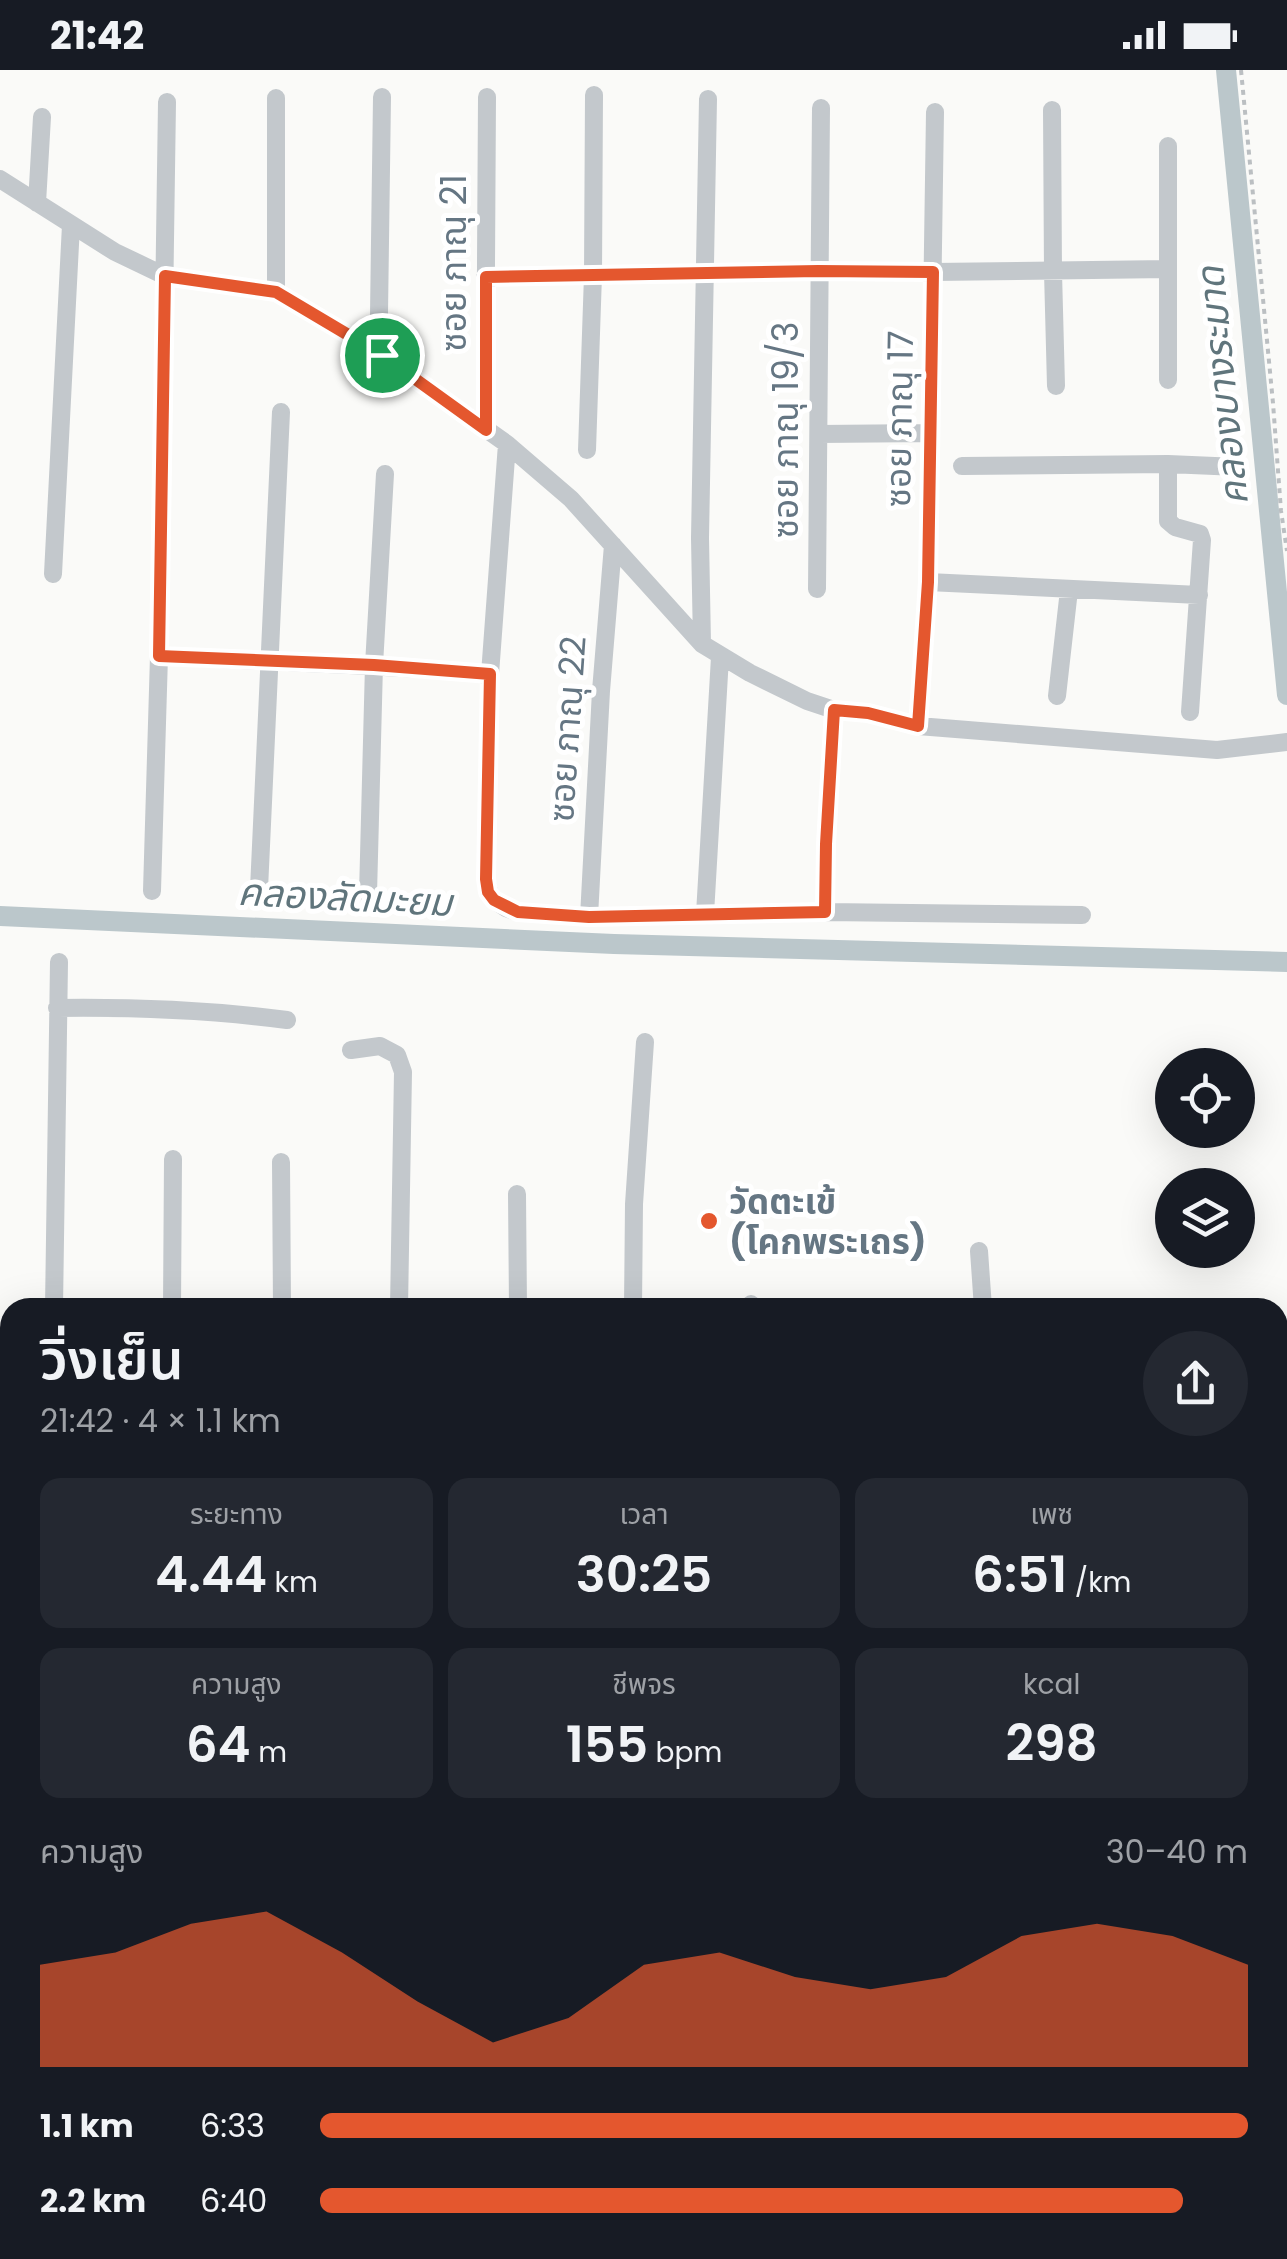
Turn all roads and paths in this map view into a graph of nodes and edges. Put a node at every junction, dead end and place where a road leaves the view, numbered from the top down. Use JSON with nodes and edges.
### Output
{"nodes":[{"id":1,"x":1241,"y":70,"type":"edge"},
{"id":2,"x":594,"y":95,"type":"dead end"},
{"id":3,"x":382,"y":96,"type":"dead end"},
{"id":4,"x":487,"y":97,"type":"dead end"},
{"id":5,"x":276,"y":98,"type":"dead end"},
{"id":6,"x":708,"y":99,"type":"dead end"},
{"id":7,"x":167,"y":102,"type":"dead end"},
{"id":8,"x":821,"y":108,"type":"dead end"},
{"id":9,"x":1052,"y":110,"type":"dead end"},
{"id":10,"x":935,"y":112,"type":"dead end"},
{"id":11,"x":42,"y":117,"type":"dead end"},
{"id":12,"x":1168,"y":146,"type":"dead end"},
{"id":13,"x":0,"y":179,"type":"edge"},
{"id":14,"x":37,"y":203,"type":"junction"},
{"id":15,"x":71,"y":225,"type":"junction"},
{"id":16,"x":1168,"y":269,"type":"junction"},
{"id":17,"x":818,"y":271,"type":"junction"},
{"id":18,"x":933,"y":272,"type":"junction"},
{"id":19,"x":1053,"y":272,"type":"junction"},
{"id":20,"x":705,"y":274,"type":"junction"},
{"id":21,"x":592,"y":275,"type":"junction"},
{"id":22,"x":165,"y":276,"type":"junction"},
{"id":23,"x":486,"y":277,"type":"junction"},
{"id":24,"x":276,"y":292,"type":"junction"},
{"id":25,"x":382,"y":355,"type":"junction"},
{"id":26,"x":1168,"y":380,"type":"dead end"},
{"id":27,"x":1056,"y":386,"type":"dead end"},
{"id":28,"x":281,"y":412,"type":"dead end"},
{"id":29,"x":486,"y":430,"type":"junction"},
{"id":30,"x":931,"y":433,"type":"junction"},
{"id":31,"x":819,"y":434,"type":"junction"},
{"id":32,"x":507,"y":444,"type":"junction"},
{"id":33,"x":587,"y":450,"type":"dead end"},
{"id":34,"x":1168,"y":464,"type":"junction"},
{"id":35,"x":962,"y":466,"type":"dead end"},
{"id":36,"x":1238,"y":467,"type":"dead end"},
{"id":37,"x":385,"y":474,"type":"dead end"},
{"id":38,"x":613,"y":545,"type":"junction"},
{"id":39,"x":1287,"y":551,"type":"edge"},
{"id":40,"x":53,"y":574,"type":"dead end"},
{"id":41,"x":928,"y":582,"type":"junction"},
{"id":42,"x":817,"y":589,"type":"dead end"},
{"id":43,"x":1070,"y":590,"type":"junction"},
{"id":44,"x":1199,"y":594,"type":"junction"},
{"id":45,"x":702,"y":644,"type":"junction"},
{"id":46,"x":159,"y":656,"type":"junction"},
{"id":47,"x":720,"y":656,"type":"junction"},
{"id":48,"x":268,"y":662,"type":"junction"},
{"id":49,"x":374,"y":665,"type":"junction"},
{"id":50,"x":490,"y":674,"type":"junction"},
{"id":51,"x":1057,"y":696,"type":"dead end"},
{"id":52,"x":834,"y":710,"type":"junction"},
{"id":53,"x":1190,"y":712,"type":"dead end"},
{"id":54,"x":918,"y":726,"type":"junction"},
{"id":55,"x":1287,"y":742,"type":"edge"},
{"id":56,"x":258,"y":889,"type":"dead end"},
{"id":57,"x":152,"y":891,"type":"dead end"},
{"id":58,"x":368,"y":894,"type":"dead end"},
{"id":59,"x":825,"y":912,"type":"junction"},
{"id":60,"x":704,"y":914,"type":"junction"},
{"id":61,"x":1082,"y":915,"type":"dead end"},
{"id":62,"x":589,"y":917,"type":"junction"},
{"id":63,"x":59,"y":962,"type":"dead end"},
{"id":64,"x":58,"y":1008,"type":"junction"},
{"id":65,"x":288,"y":1020,"type":"dead end"},
{"id":66,"x":645,"y":1042,"type":"dead end"},
{"id":67,"x":351,"y":1050,"type":"dead end"},
{"id":68,"x":172,"y":1158,"type":"dead end"},
{"id":69,"x":281,"y":1162,"type":"dead end"},
{"id":70,"x":516,"y":1194,"type":"dead end"},
{"id":71,"x":979,"y":1252,"type":"dead end"},
{"id":72,"x":54,"y":1298,"type":"edge"},
{"id":73,"x":172,"y":1298,"type":"edge"},
{"id":74,"x":282,"y":1298,"type":"edge"},
{"id":75,"x":399,"y":1298,"type":"edge"},
{"id":76,"x":518,"y":1298,"type":"edge"},
{"id":77,"x":634,"y":1298,"type":"edge"},
{"id":78,"x":982,"y":1298,"type":"edge"}],
"edges":[{"from":1,"to":39,"type":"path"},
{"from":2,"to":21,"type":"street"},
{"from":3,"to":25,"type":"street"},
{"from":4,"to":23,"type":"street","name":"ซอย ภาณุ 21"},
{"from":5,"to":24,"type":"street"},
{"from":6,"to":20,"type":"street"},
{"from":7,"to":22,"type":"street"},
{"from":8,"to":17,"type":"street","name":"ซอย ภาณุ 19/3"},
{"from":9,"to":19,"type":"street"},
{"from":10,"to":18,"type":"street","name":"ซอย ภาณุ 17"},
{"from":11,"to":14,"type":"street"},
{"from":12,"to":16,"type":"street"},
{"from":13,"to":14,"type":"street"},
{"from":14,"to":15,"type":"street"},
{"from":15,"to":22,"type":"street"},
{"from":15,"to":40,"type":"street"},
{"from":16,"to":19,"type":"street"},
{"from":16,"to":26,"type":"street"},
{"from":17,"to":18,"type":"street"},
{"from":17,"to":20,"type":"street"},
{"from":17,"to":31,"type":"street","name":"ซอย ภาณุ 19/3"},
{"from":18,"to":19,"type":"street"},
{"from":18,"to":30,"type":"street","name":"ซอย ภาณุ 17"},
{"from":19,"to":27,"type":"street"},
{"from":20,"to":21,"type":"street"},
{"from":20,"to":45,"type":"street"},
{"from":21,"to":23,"type":"street"},
{"from":21,"to":33,"type":"street"},
{"from":22,"to":24,"type":"street"},
{"from":22,"to":46,"type":"street"},
{"from":23,"to":29,"type":"street","name":"ซอย ภาณุ 21"},
{"from":24,"to":25,"type":"street"},
{"from":25,"to":29,"type":"street"},
{"from":28,"to":48,"type":"street"},
{"from":29,"to":32,"type":"street"},
{"from":30,"to":31,"type":"street"},
{"from":30,"to":41,"type":"street","name":"ซอย ภาณุ 17"},
{"from":31,"to":42,"type":"street","name":"ซอย ภาณุ 19/3"},
{"from":32,"to":38,"type":"street"},
{"from":32,"to":50,"type":"street"},
{"from":34,"to":35,"type":"street"},
{"from":34,"to":36,"type":"street"},
{"from":34,"to":44,"type":"street"},
{"from":37,"to":49,"type":"street"},
{"from":38,"to":45,"type":"street"},
{"from":38,"to":62,"type":"street","name":"ซอย ภาณุ 22"},
{"from":41,"to":43,"type":"street"},
{"from":41,"to":54,"type":"street","name":"ซอย ภาณุ 17"},
{"from":43,"to":44,"type":"street"},
{"from":43,"to":51,"type":"street"},
{"from":44,"to":53,"type":"street"},
{"from":45,"to":47,"type":"street"},
{"from":46,"to":48,"type":"street"},
{"from":46,"to":57,"type":"street"},
{"from":47,"to":52,"type":"street"},
{"from":47,"to":60,"type":"street"},
{"from":48,"to":49,"type":"street"},
{"from":48,"to":56,"type":"street"},
{"from":49,"to":50,"type":"street"},
{"from":49,"to":58,"type":"street"},
{"from":50,"to":62,"type":"street"},
{"from":52,"to":54,"type":"street"},
{"from":52,"to":59,"type":"street"},
{"from":54,"to":55,"type":"street"},
{"from":59,"to":60,"type":"street"},
{"from":59,"to":61,"type":"street"},
{"from":60,"to":62,"type":"street"},
{"from":63,"to":64,"type":"street"},
{"from":64,"to":65,"type":"street"},
{"from":64,"to":72,"type":"street"},
{"from":66,"to":77,"type":"street"},
{"from":67,"to":75,"type":"street"},
{"from":68,"to":73,"type":"street"},
{"from":69,"to":74,"type":"street"},
{"from":70,"to":76,"type":"street"},
{"from":71,"to":78,"type":"street"}]}
